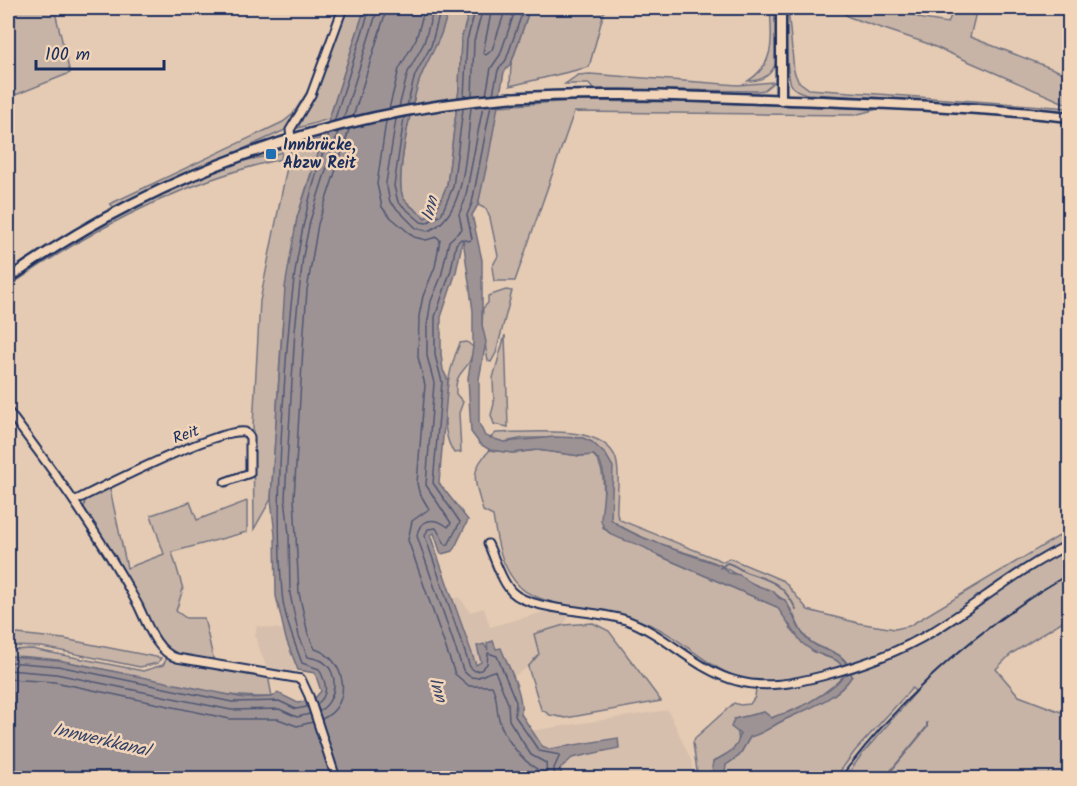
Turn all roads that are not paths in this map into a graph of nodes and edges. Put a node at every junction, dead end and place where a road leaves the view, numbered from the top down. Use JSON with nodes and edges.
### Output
{"nodes":[{"id":1,"x":344,"y":8,"type":"edge"},
{"id":2,"x":781,"y":8,"type":"edge"},
{"id":3,"x":781,"y":100,"type":"junction"},
{"id":4,"x":1070,"y":117,"type":"edge"},
{"id":5,"x":291,"y":138,"type":"junction"},
{"id":6,"x":8,"y":279,"type":"edge"},
{"id":7,"x":8,"y":411,"type":"edge"},
{"id":8,"x":225,"y":482,"type":"dead end"},
{"id":9,"x":74,"y":501,"type":"junction"},
{"id":10,"x":488,"y":544,"type":"dead end"},
{"id":11,"x":1070,"y":544,"type":"edge"},
{"id":12,"x":336,"y":778,"type":"edge"}],
"edges":[{"from":1,"to":5,"type":"street"},
{"from":2,"to":3,"type":"street"},
{"from":3,"to":4,"type":"street"},
{"from":3,"to":5,"type":"street"},
{"from":5,"to":6,"type":"street"},
{"from":7,"to":9,"type":"street"},
{"from":8,"to":9,"type":"street","name":"Reit"},
{"from":9,"to":12,"type":"street"},
{"from":10,"to":11,"type":"street"}]}
